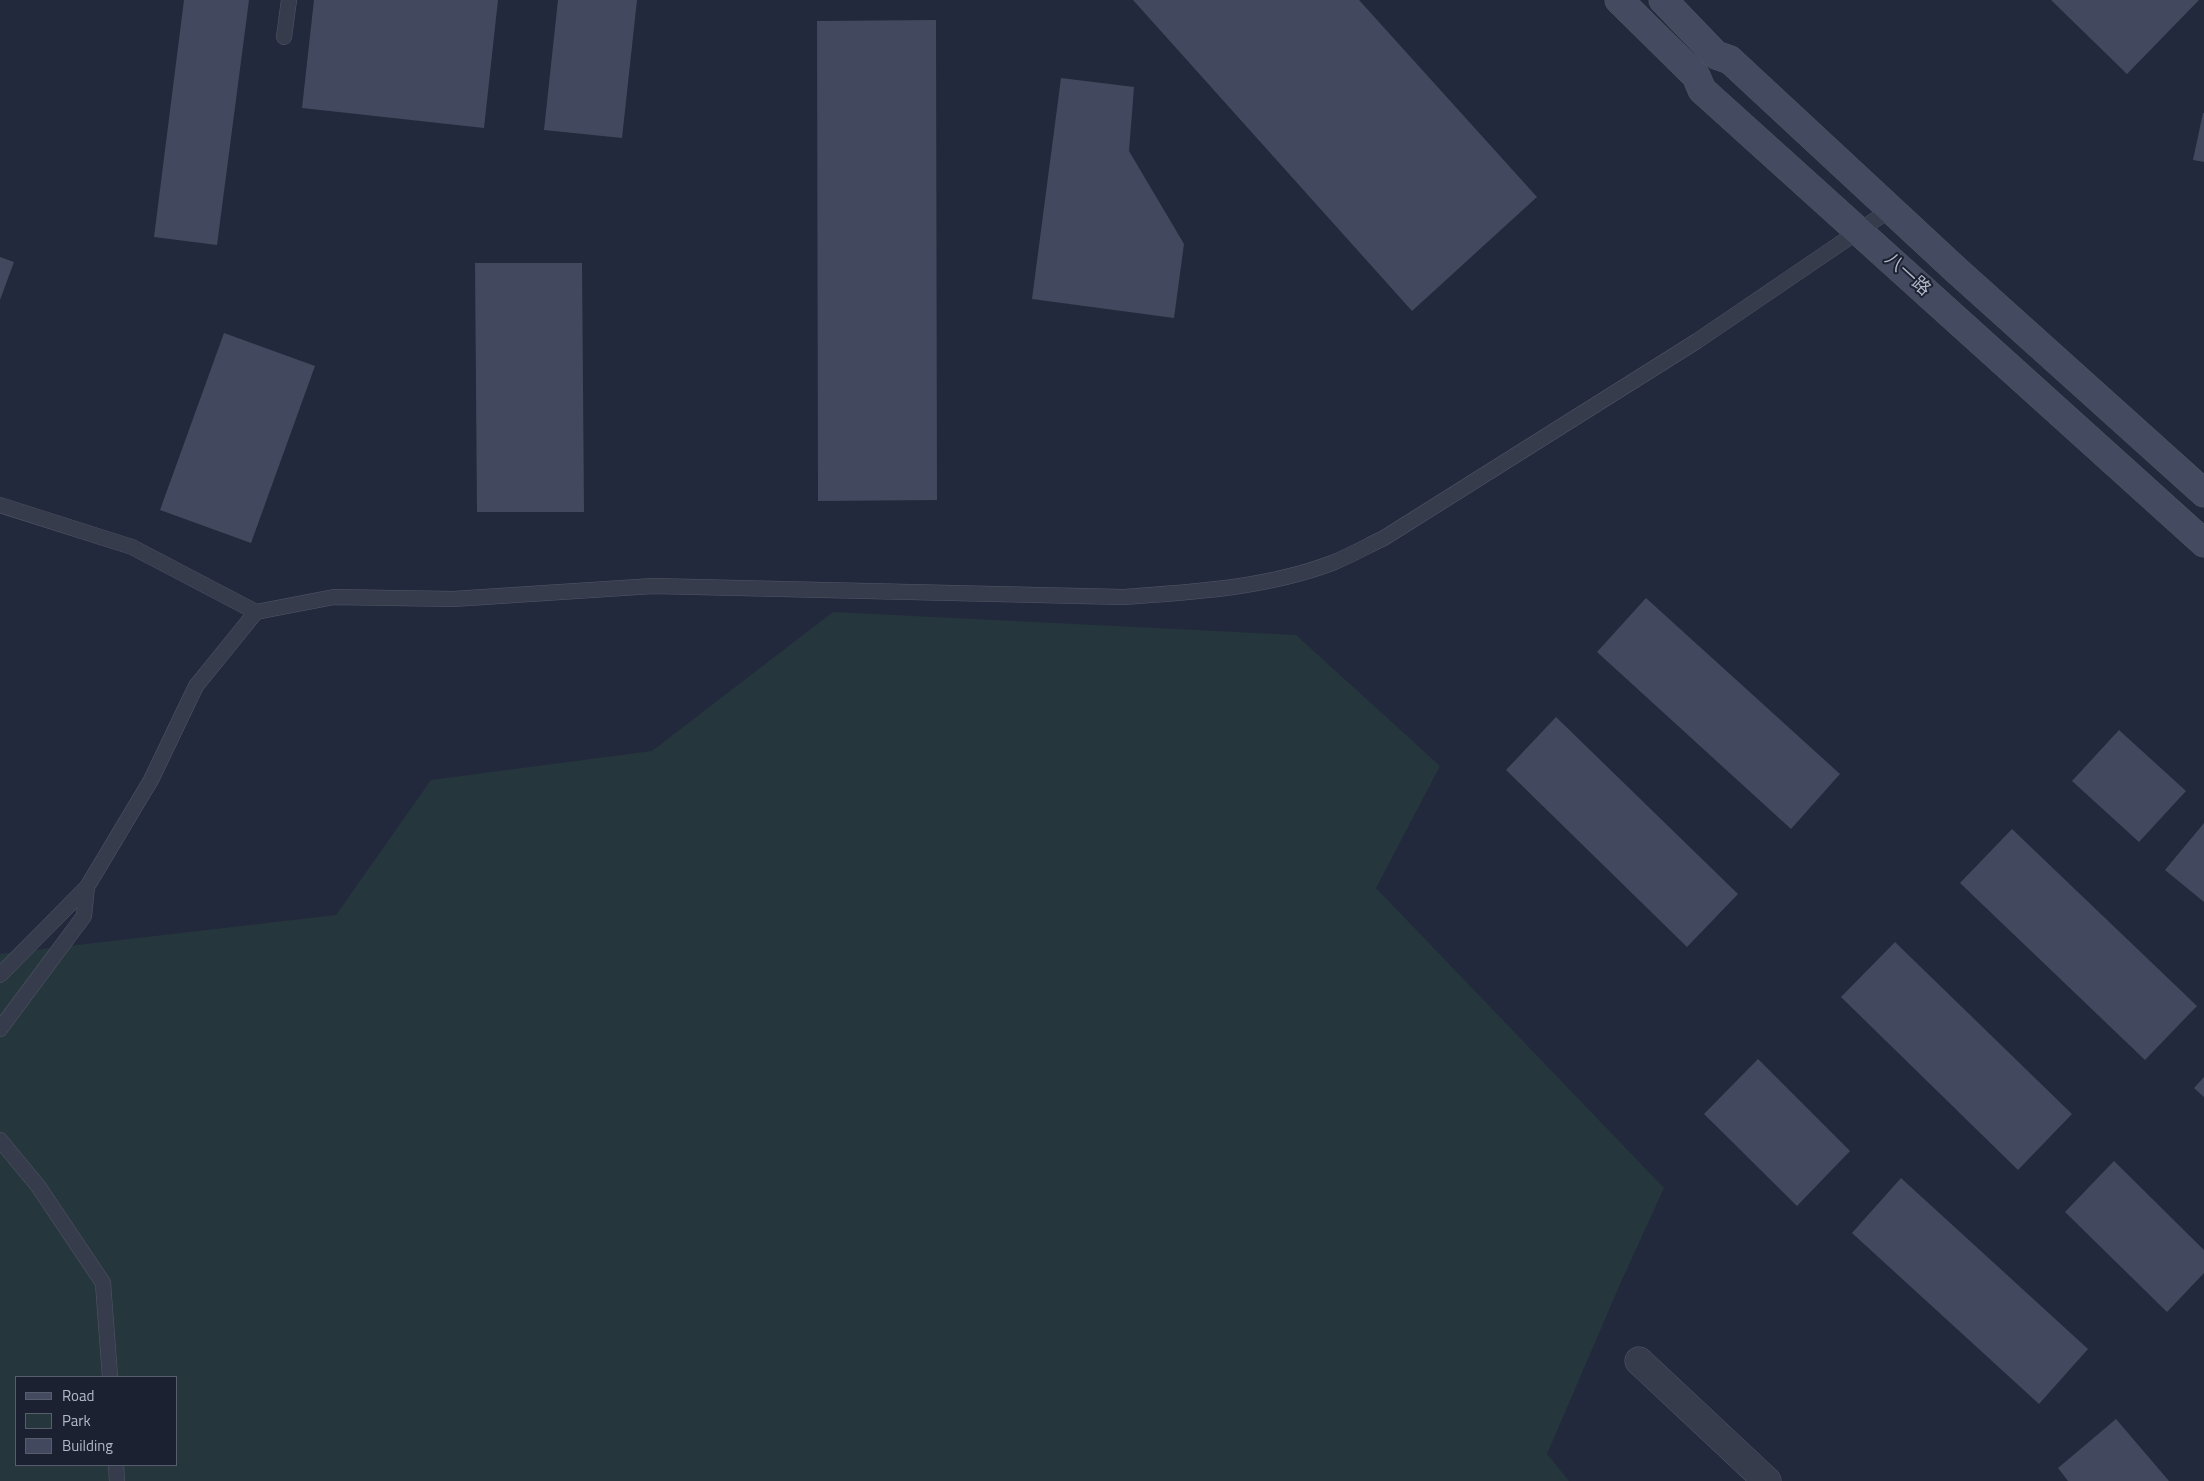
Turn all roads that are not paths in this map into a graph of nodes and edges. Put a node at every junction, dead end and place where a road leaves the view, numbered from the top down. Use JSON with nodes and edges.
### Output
{"nodes":[{"id":1,"x":289,"y":0,"type":"edge"},
{"id":2,"x":1619,"y":0,"type":"edge"},
{"id":3,"x":1663,"y":0,"type":"edge"},
{"id":4,"x":284,"y":38,"type":"dead end"},
{"id":5,"x":1891,"y":209,"type":"junction"},
{"id":6,"x":1859,"y":231,"type":"junction"},
{"id":7,"x":2204,"y":493,"type":"edge"},
{"id":8,"x":0,"y":505,"type":"edge"},
{"id":9,"x":2204,"y":543,"type":"edge"},
{"id":10,"x":256,"y":612,"type":"junction"},
{"id":11,"x":88,"y":887,"type":"junction"},
{"id":12,"x":0,"y":975,"type":"edge"},
{"id":13,"x":0,"y":1029,"type":"edge"},
{"id":14,"x":0,"y":1140,"type":"edge"},
{"id":15,"x":1639,"y":1361,"type":"dead end"},
{"id":16,"x":110,"y":1376,"type":"edge"},
{"id":17,"x":116,"y":1466,"type":"edge"},
{"id":18,"x":117,"y":1481,"type":"edge"},
{"id":19,"x":1767,"y":1481,"type":"edge"}],
"edges":[{"from":1,"to":4,"type":"lane"},
{"from":2,"to":6,"type":"main road","name":"八一路"},
{"from":3,"to":5,"type":"main road"},
{"from":5,"to":6,"type":"lane"},
{"from":5,"to":7,"type":"main road"},
{"from":6,"to":9,"type":"main road","name":"八一路"},
{"from":6,"to":10,"type":"lane"},
{"from":8,"to":10,"type":"lane"},
{"from":10,"to":11,"type":"lane"},
{"from":11,"to":12,"type":"lane"},
{"from":11,"to":13,"type":"lane"},
{"from":14,"to":16,"type":"lane"},
{"from":15,"to":19,"type":"street"},
{"from":17,"to":18,"type":"lane"}]}
